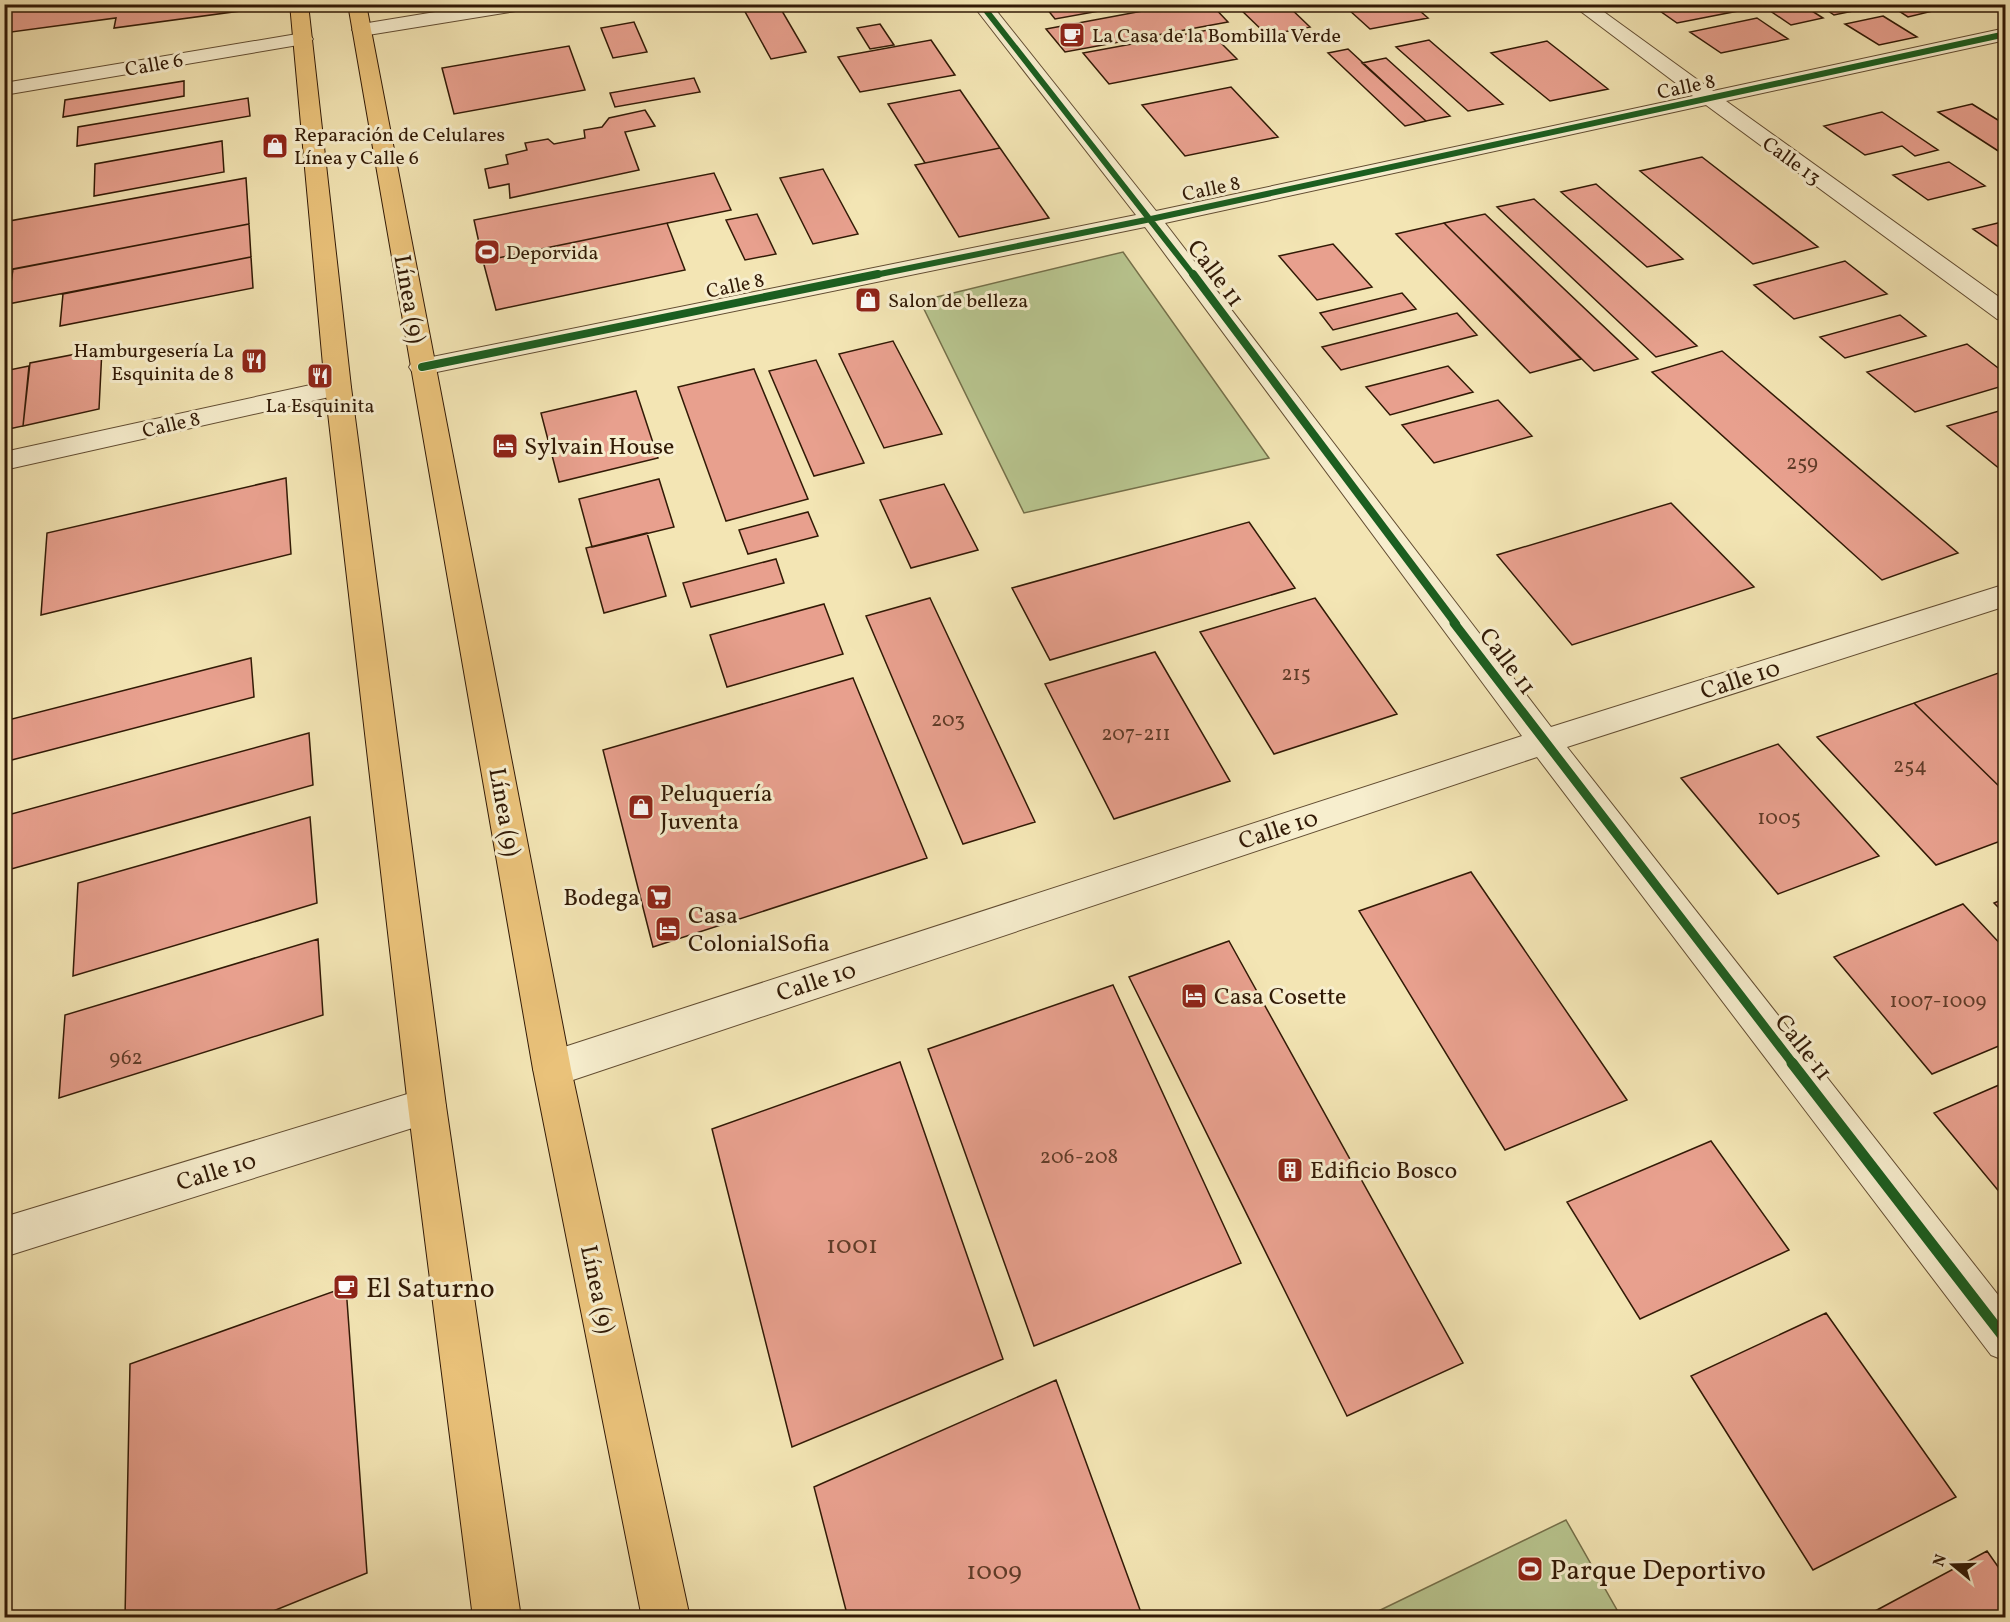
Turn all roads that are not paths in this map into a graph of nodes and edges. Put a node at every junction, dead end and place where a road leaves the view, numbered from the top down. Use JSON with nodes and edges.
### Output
{"nodes":[{"id":1,"x":299,"y":4,"type":"edge"},
{"id":2,"x":357,"y":4,"type":"edge"},
{"id":3,"x":522,"y":4,"type":"edge"},
{"id":4,"x":981,"y":4,"type":"edge"},
{"id":5,"x":1580,"y":4,"type":"edge"},
{"id":6,"x":362,"y":30,"type":"junction"},
{"id":7,"x":2006,"y":34,"type":"edge"},
{"id":8,"x":303,"y":39,"type":"junction"},
{"id":9,"x":4,"y":89,"type":"edge"},
{"id":10,"x":1709,"y":100,"type":"junction"},
{"id":11,"x":1151,"y":219,"type":"junction"},
{"id":12,"x":2006,"y":314,"type":"edge"},
{"id":13,"x":422,"y":368,"type":"junction"},
{"id":14,"x":338,"y":387,"type":"junction"},
{"id":15,"x":4,"y":461,"type":"edge"},
{"id":16,"x":2006,"y":595,"type":"edge"},
{"id":17,"x":1544,"y":741,"type":"junction"},
{"id":18,"x":552,"y":1069,"type":"junction"},
{"id":19,"x":427,"y":1106,"type":"junction"},
{"id":20,"x":4,"y":1237,"type":"edge"},
{"id":21,"x":2006,"y":1340,"type":"edge"},
{"id":22,"x":497,"y":1617,"type":"edge"},
{"id":23,"x":666,"y":1617,"type":"edge"}],
"edges":[{"from":1,"to":8,"type":"main road"},
{"from":2,"to":6,"type":"main road","name":"Línea (9)"},
{"from":3,"to":6,"type":"street"},
{"from":4,"to":11,"type":"street","name":"Calle 11"},
{"from":5,"to":10,"type":"street","name":"Calle 13"},
{"from":6,"to":13,"type":"main road","name":"Línea (9)"},
{"from":7,"to":10,"type":"street","name":"Calle 8"},
{"from":8,"to":9,"type":"street","name":"Calle 6"},
{"from":8,"to":14,"type":"main road"},
{"from":10,"to":11,"type":"street","name":"Calle 8"},
{"from":10,"to":12,"type":"street","name":"Calle 13"},
{"from":11,"to":13,"type":"street","name":"Calle 8"},
{"from":11,"to":17,"type":"street","name":"Calle 11"},
{"from":13,"to":18,"type":"main road","name":"Línea (9)"},
{"from":14,"to":15,"type":"street","name":"Calle 8"},
{"from":14,"to":19,"type":"main road"},
{"from":16,"to":17,"type":"street","name":"Calle 10"},
{"from":17,"to":18,"type":"street","name":"Calle 10"},
{"from":17,"to":21,"type":"street","name":"Calle 11"},
{"from":18,"to":23,"type":"main road","name":"Línea (9)"},
{"from":19,"to":20,"type":"street","name":"Calle 10"},
{"from":19,"to":22,"type":"main road"}]}
